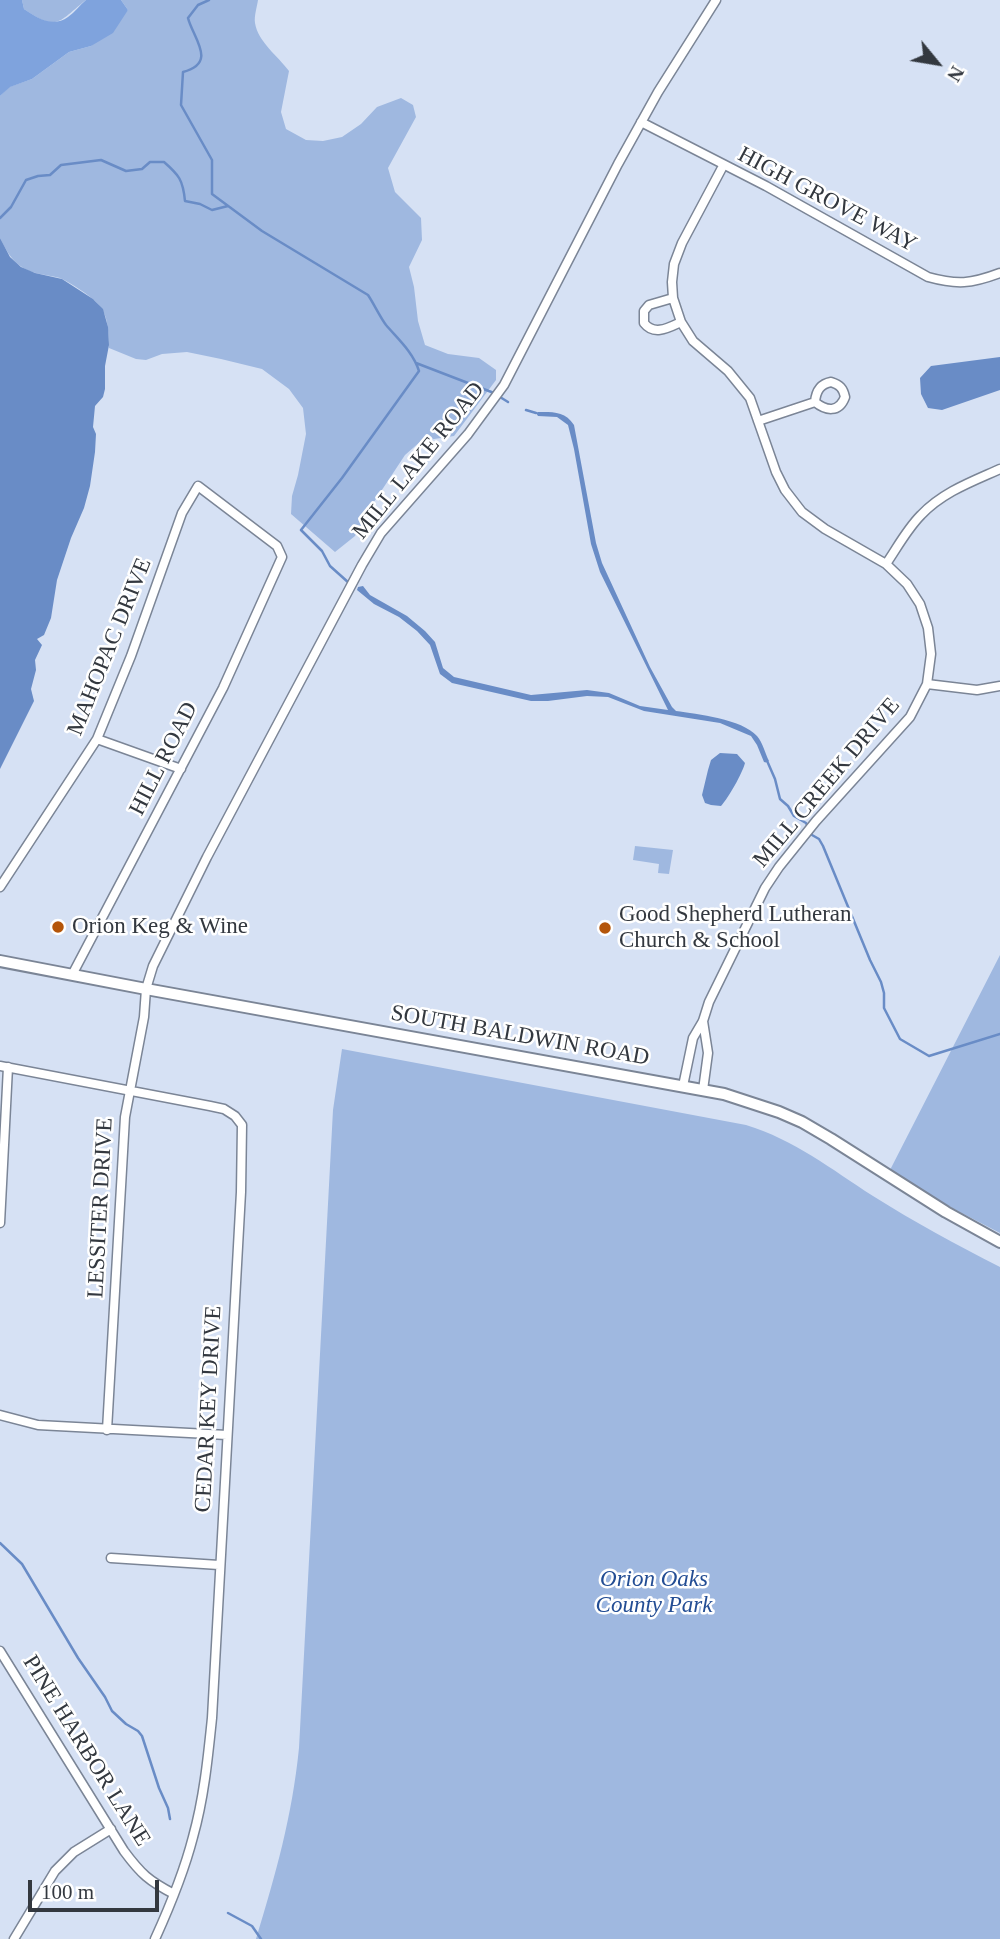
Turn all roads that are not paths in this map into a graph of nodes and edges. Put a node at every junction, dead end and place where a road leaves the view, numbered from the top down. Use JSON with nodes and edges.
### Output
{"nodes":[{"id":1,"x":716,"y":0,"type":"edge"},
{"id":2,"x":641,"y":122,"type":"junction"},
{"id":3,"x":723,"y":166,"type":"junction"},
{"id":4,"x":1000,"y":273,"type":"edge"},
{"id":5,"x":673,"y":298,"type":"junction"},
{"id":6,"x":681,"y":323,"type":"junction"},
{"id":7,"x":815,"y":401,"type":"dead end"},
{"id":8,"x":758,"y":421,"type":"junction"},
{"id":9,"x":1000,"y":469,"type":"edge"},
{"id":10,"x":198,"y":486,"type":"joint"},
{"id":11,"x":886,"y":564,"type":"junction"},
{"id":12,"x":927,"y":684,"type":"junction"},
{"id":13,"x":1000,"y":686,"type":"edge"},
{"id":14,"x":97,"y":739,"type":"junction"},
{"id":15,"x":181,"y":769,"type":"junction"},
{"id":16,"x":0,"y":887,"type":"edge"},
{"id":17,"x":0,"y":961,"type":"edge"},
{"id":18,"x":72,"y":975,"type":"junction"},
{"id":19,"x":146,"y":989,"type":"junction"},
{"id":20,"x":703,"y":1021,"type":"junction"},
{"id":21,"x":4,"y":1067,"type":"edge"},
{"id":22,"x":683,"y":1086,"type":"junction"},
{"id":23,"x":703,"y":1090,"type":"junction"},
{"id":24,"x":129,"y":1091,"type":"junction"},
{"id":25,"x":0,"y":1223,"type":"edge"},
{"id":26,"x":1000,"y":1242,"type":"edge"},
{"id":27,"x":0,"y":1415,"type":"edge"},
{"id":28,"x":107,"y":1430,"type":"junction"},
{"id":29,"x":227,"y":1436,"type":"junction"},
{"id":30,"x":111,"y":1558,"type":"dead end"},
{"id":31,"x":219,"y":1565,"type":"junction"},
{"id":32,"x":0,"y":1651,"type":"edge"},
{"id":33,"x":111,"y":1829,"type":"junction"},
{"id":34,"x":174,"y":1894,"type":"junction"},
{"id":35,"x":14,"y":1939,"type":"edge"},
{"id":36,"x":155,"y":1939,"type":"edge"}],
"edges":[{"from":1,"to":2,"type":"street","name":"MILL LAKE ROAD"},
{"from":2,"to":3,"type":"street","name":"HIGH GROVE WAY"},
{"from":2,"to":19,"type":"street","name":"MILL LAKE ROAD"},
{"from":3,"to":4,"type":"street","name":"HIGH GROVE WAY"},
{"from":3,"to":5,"type":"street","name":"MILL CREEK DRIVE"},
{"from":5,"to":6,"type":"street","name":"MILL CREEK DRIVE"},
{"from":5,"to":6,"type":"street"},
{"from":6,"to":8,"type":"street","name":"MILL CREEK DRIVE"},
{"from":7,"to":8,"type":"street"},
{"from":8,"to":11,"type":"street","name":"MILL CREEK DRIVE"},
{"from":9,"to":11,"type":"street"},
{"from":10,"to":14,"type":"street","name":"MAHOPAC DRIVE"},
{"from":10,"to":15,"type":"street","name":"HILL ROAD"},
{"from":11,"to":12,"type":"street","name":"MILL CREEK DRIVE"},
{"from":12,"to":13,"type":"street"},
{"from":12,"to":20,"type":"street","name":"MILL CREEK DRIVE"},
{"from":14,"to":15,"type":"street"},
{"from":14,"to":16,"type":"street","name":"MAHOPAC DRIVE"},
{"from":15,"to":18,"type":"street","name":"HILL ROAD"},
{"from":17,"to":18,"type":"main road","name":"SOUTH BALDWIN ROAD"},
{"from":18,"to":19,"type":"main road","name":"SOUTH BALDWIN ROAD"},
{"from":19,"to":22,"type":"main road","name":"SOUTH BALDWIN ROAD"},
{"from":19,"to":24,"type":"street","name":"LESSITER DRIVE"},
{"from":20,"to":22,"type":"street","name":"MILL CREEK DRIVE"},
{"from":20,"to":23,"type":"street","name":"MILL CREEK DRIVE"},
{"from":21,"to":24,"type":"street","name":"CEDAR KEY DRIVE"},
{"from":21,"to":25,"type":"street"},
{"from":22,"to":23,"type":"main road","name":"SOUTH BALDWIN ROAD"},
{"from":23,"to":26,"type":"main road","name":"SOUTH BALDWIN ROAD"},
{"from":24,"to":28,"type":"street","name":"LESSITER DRIVE"},
{"from":24,"to":29,"type":"street","name":"CEDAR KEY DRIVE"},
{"from":27,"to":28,"type":"street"},
{"from":28,"to":29,"type":"street"},
{"from":29,"to":31,"type":"street","name":"CEDAR KEY DRIVE"},
{"from":30,"to":31,"type":"street"},
{"from":31,"to":34,"type":"street","name":"CEDAR KEY DRIVE"},
{"from":32,"to":33,"type":"street","name":"PINE HARBOR LANE"},
{"from":33,"to":34,"type":"street","name":"PINE HARBOR LANE"},
{"from":33,"to":35,"type":"street"},
{"from":34,"to":36,"type":"street","name":"CEDAR KEY DRIVE"}]}
